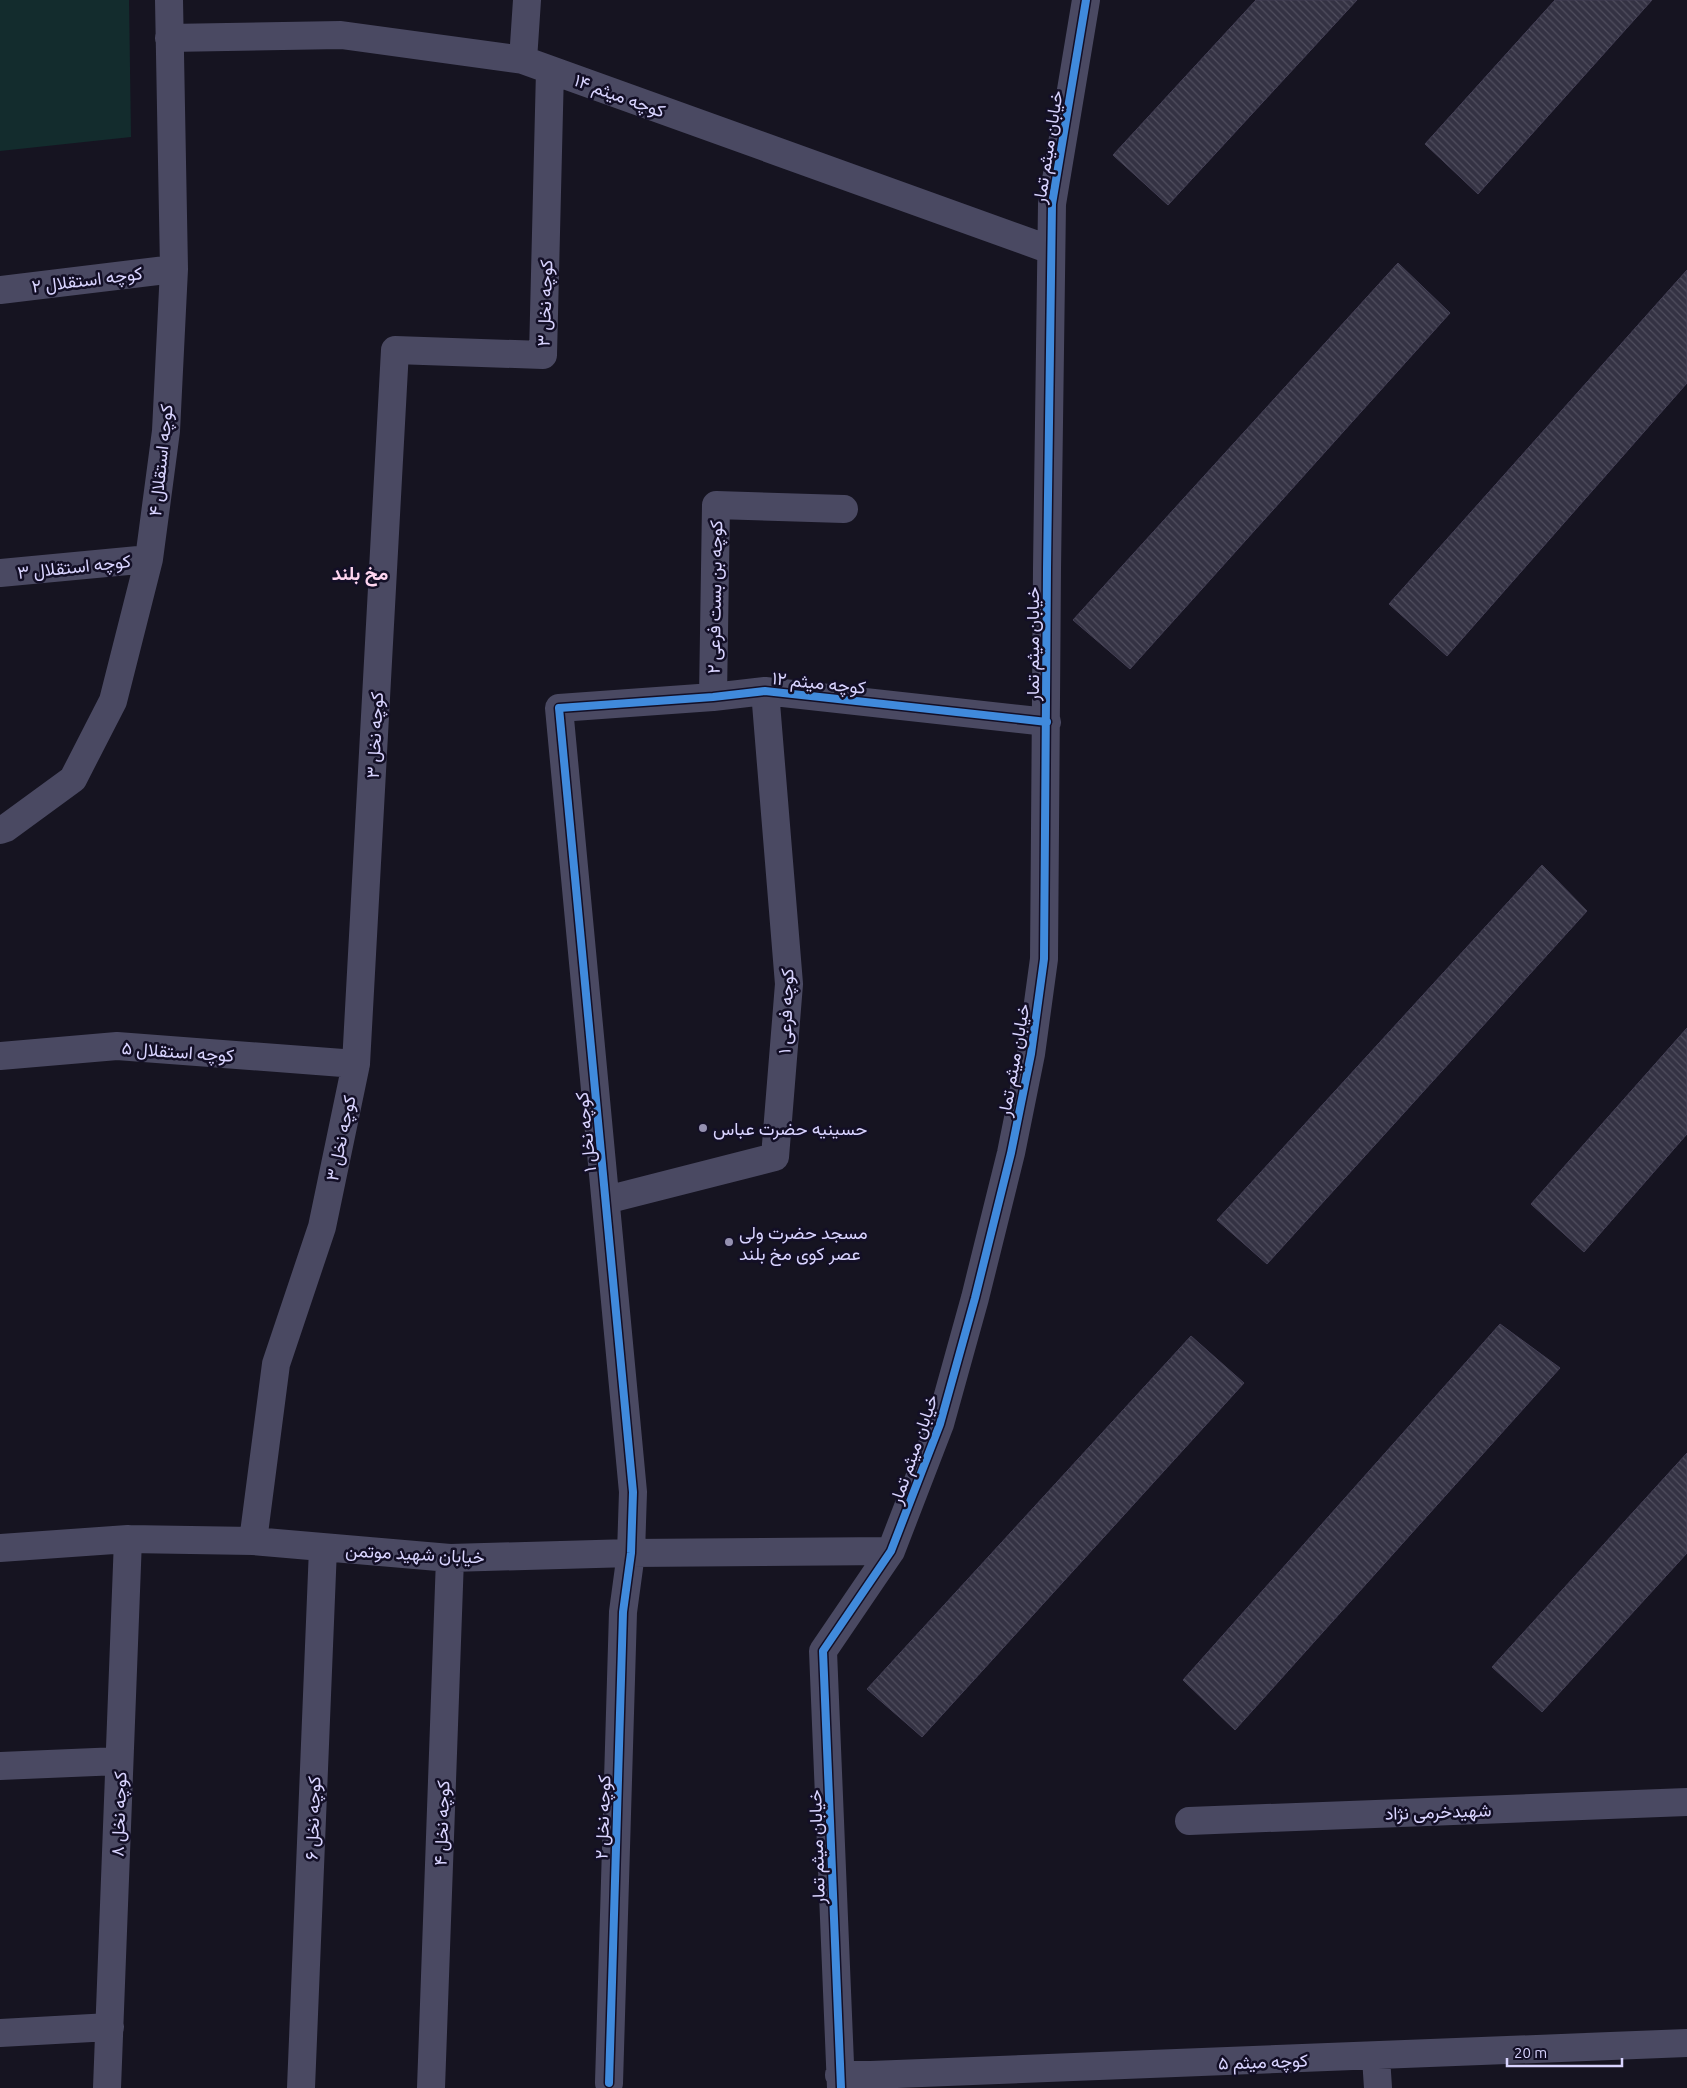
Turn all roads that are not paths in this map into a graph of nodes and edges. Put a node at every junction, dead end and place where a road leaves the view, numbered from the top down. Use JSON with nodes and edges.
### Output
{"nodes":[{"id":1,"x":169,"y":0,"type":"edge"},
{"id":2,"x":527,"y":0,"type":"edge"},
{"id":3,"x":1086,"y":0,"type":"edge"},
{"id":4,"x":169,"y":38,"type":"junction"},
{"id":5,"x":523,"y":60,"type":"junction"},
{"id":6,"x":550,"y":70,"type":"junction"},
{"id":7,"x":1051,"y":250,"type":"junction"},
{"id":8,"x":174,"y":269,"type":"junction"},
{"id":9,"x":0,"y":290,"type":"edge"},
{"id":10,"x":844,"y":509,"type":"dead end"},
{"id":11,"x":149,"y":558,"type":"junction"},
{"id":12,"x":0,"y":573,"type":"edge"},
{"id":13,"x":765,"y":691,"type":"junction"},
{"id":14,"x":713,"y":697,"type":"junction"},
{"id":15,"x":559,"y":708,"type":"joint"},
{"id":16,"x":1047,"y":722,"type":"junction"},
{"id":17,"x":0,"y":830,"type":"edge"},
{"id":18,"x":0,"y":1056,"type":"edge"},
{"id":19,"x":356,"y":1064,"type":"junction"},
{"id":20,"x":606,"y":1200,"type":"junction"},
{"id":21,"x":128,"y":1539,"type":"junction"},
{"id":22,"x":253,"y":1540,"type":"junction"},
{"id":23,"x":0,"y":1548,"type":"edge"},
{"id":24,"x":323,"y":1548,"type":"junction"},
{"id":25,"x":892,"y":1551,"type":"junction"},
{"id":26,"x":630,"y":1553,"type":"junction"},
{"id":27,"x":450,"y":1558,"type":"junction"},
{"id":28,"x":119,"y":1761,"type":"junction"},
{"id":29,"x":0,"y":1766,"type":"edge"},
{"id":30,"x":1687,"y":1802,"type":"edge"},
{"id":31,"x":1189,"y":1821,"type":"dead end"},
{"id":32,"x":110,"y":2027,"type":"junction"},
{"id":33,"x":0,"y":2033,"type":"edge"},
{"id":34,"x":1687,"y":2043,"type":"edge"},
{"id":35,"x":1376,"y":2057,"type":"junction"},
{"id":36,"x":1027,"y":2079,"type":"edge"},
{"id":37,"x":840,"y":2081,"type":"edge"},
{"id":38,"x":609,"y":2084,"type":"dead end"},
{"id":39,"x":107,"y":2088,"type":"edge"},
{"id":40,"x":301,"y":2088,"type":"edge"},
{"id":41,"x":431,"y":2088,"type":"edge"},
{"id":42,"x":1378,"y":2088,"type":"edge"}],
"edges":[{"from":1,"to":4,"type":"street","name":"کوچه استقلال ۴"},
{"from":2,"to":5,"type":"street"},
{"from":3,"to":7,"type":"street","name":"خیابان میثم تمار"},
{"from":4,"to":5,"type":"street","name":"کوچه میثم ۱۴"},
{"from":4,"to":8,"type":"street","name":"کوچه استقلال ۴"},
{"from":5,"to":6,"type":"street","name":"کوچه میثم ۱۴"},
{"from":6,"to":7,"type":"street","name":"کوچه میثم ۱۴"},
{"from":6,"to":19,"type":"street","name":"کوچه نخل ۳"},
{"from":7,"to":16,"type":"street","name":"خیابان میثم تمار"},
{"from":8,"to":9,"type":"street","name":"کوچه استقلال ۲"},
{"from":8,"to":11,"type":"street","name":"کوچه استقلال ۴"},
{"from":10,"to":14,"type":"street","name":"کوچه بن بست فرعی ۲"},
{"from":11,"to":12,"type":"street","name":"کوچه استقلال ۳"},
{"from":11,"to":17,"type":"street","name":"کوچه استقلال ۴"},
{"from":13,"to":14,"type":"street","name":"کوچه میثم ۱۲"},
{"from":13,"to":16,"type":"street","name":"کوچه میثم ۱۲"},
{"from":13,"to":20,"type":"street","name":"کوچه فرعی ۱"},
{"from":14,"to":15,"type":"street","name":"کوچه میثم ۱۲"},
{"from":15,"to":20,"type":"street","name":"کوچه نخل ۱"},
{"from":16,"to":25,"type":"street","name":"خیابان میثم تمار"},
{"from":18,"to":19,"type":"street","name":"کوچه استقلال ۵"},
{"from":19,"to":22,"type":"street","name":"کوچه نخل ۳"},
{"from":20,"to":26,"type":"street","name":"کوچه نخل ۱"},
{"from":21,"to":22,"type":"street","name":"خیابان شهید موتمن"},
{"from":21,"to":23,"type":"street","name":"خیابان شهید موتمن"},
{"from":21,"to":28,"type":"street","name":"کوچه نخل ۸"},
{"from":22,"to":24,"type":"street","name":"خیابان شهید موتمن"},
{"from":24,"to":27,"type":"street","name":"خیابان شهید موتمن"},
{"from":24,"to":40,"type":"street","name":"کوچه نخل ۶"},
{"from":25,"to":26,"type":"street","name":"خیابان شهید موتمن"},
{"from":25,"to":37,"type":"street","name":"خیابان میثم تمار"},
{"from":26,"to":27,"type":"street","name":"خیابان شهید موتمن"},
{"from":26,"to":38,"type":"street","name":"کوچه نخل ۲"},
{"from":27,"to":41,"type":"street","name":"کوچه نخل ۴"},
{"from":28,"to":29,"type":"street"},
{"from":28,"to":32,"type":"street","name":"کوچه نخل ۸"},
{"from":30,"to":31,"type":"street","name":"شهیدخرمی نژاد"},
{"from":32,"to":33,"type":"street"},
{"from":32,"to":39,"type":"street","name":"کوچه نخل ۸"},
{"from":34,"to":35,"type":"street","name":"کوچه میثم ۵"},
{"from":35,"to":36,"type":"street","name":"کوچه میثم ۵"},
{"from":35,"to":42,"type":"street"},
{"from":36,"to":37,"type":"street","name":"کوچه میثم ۵"}]}
